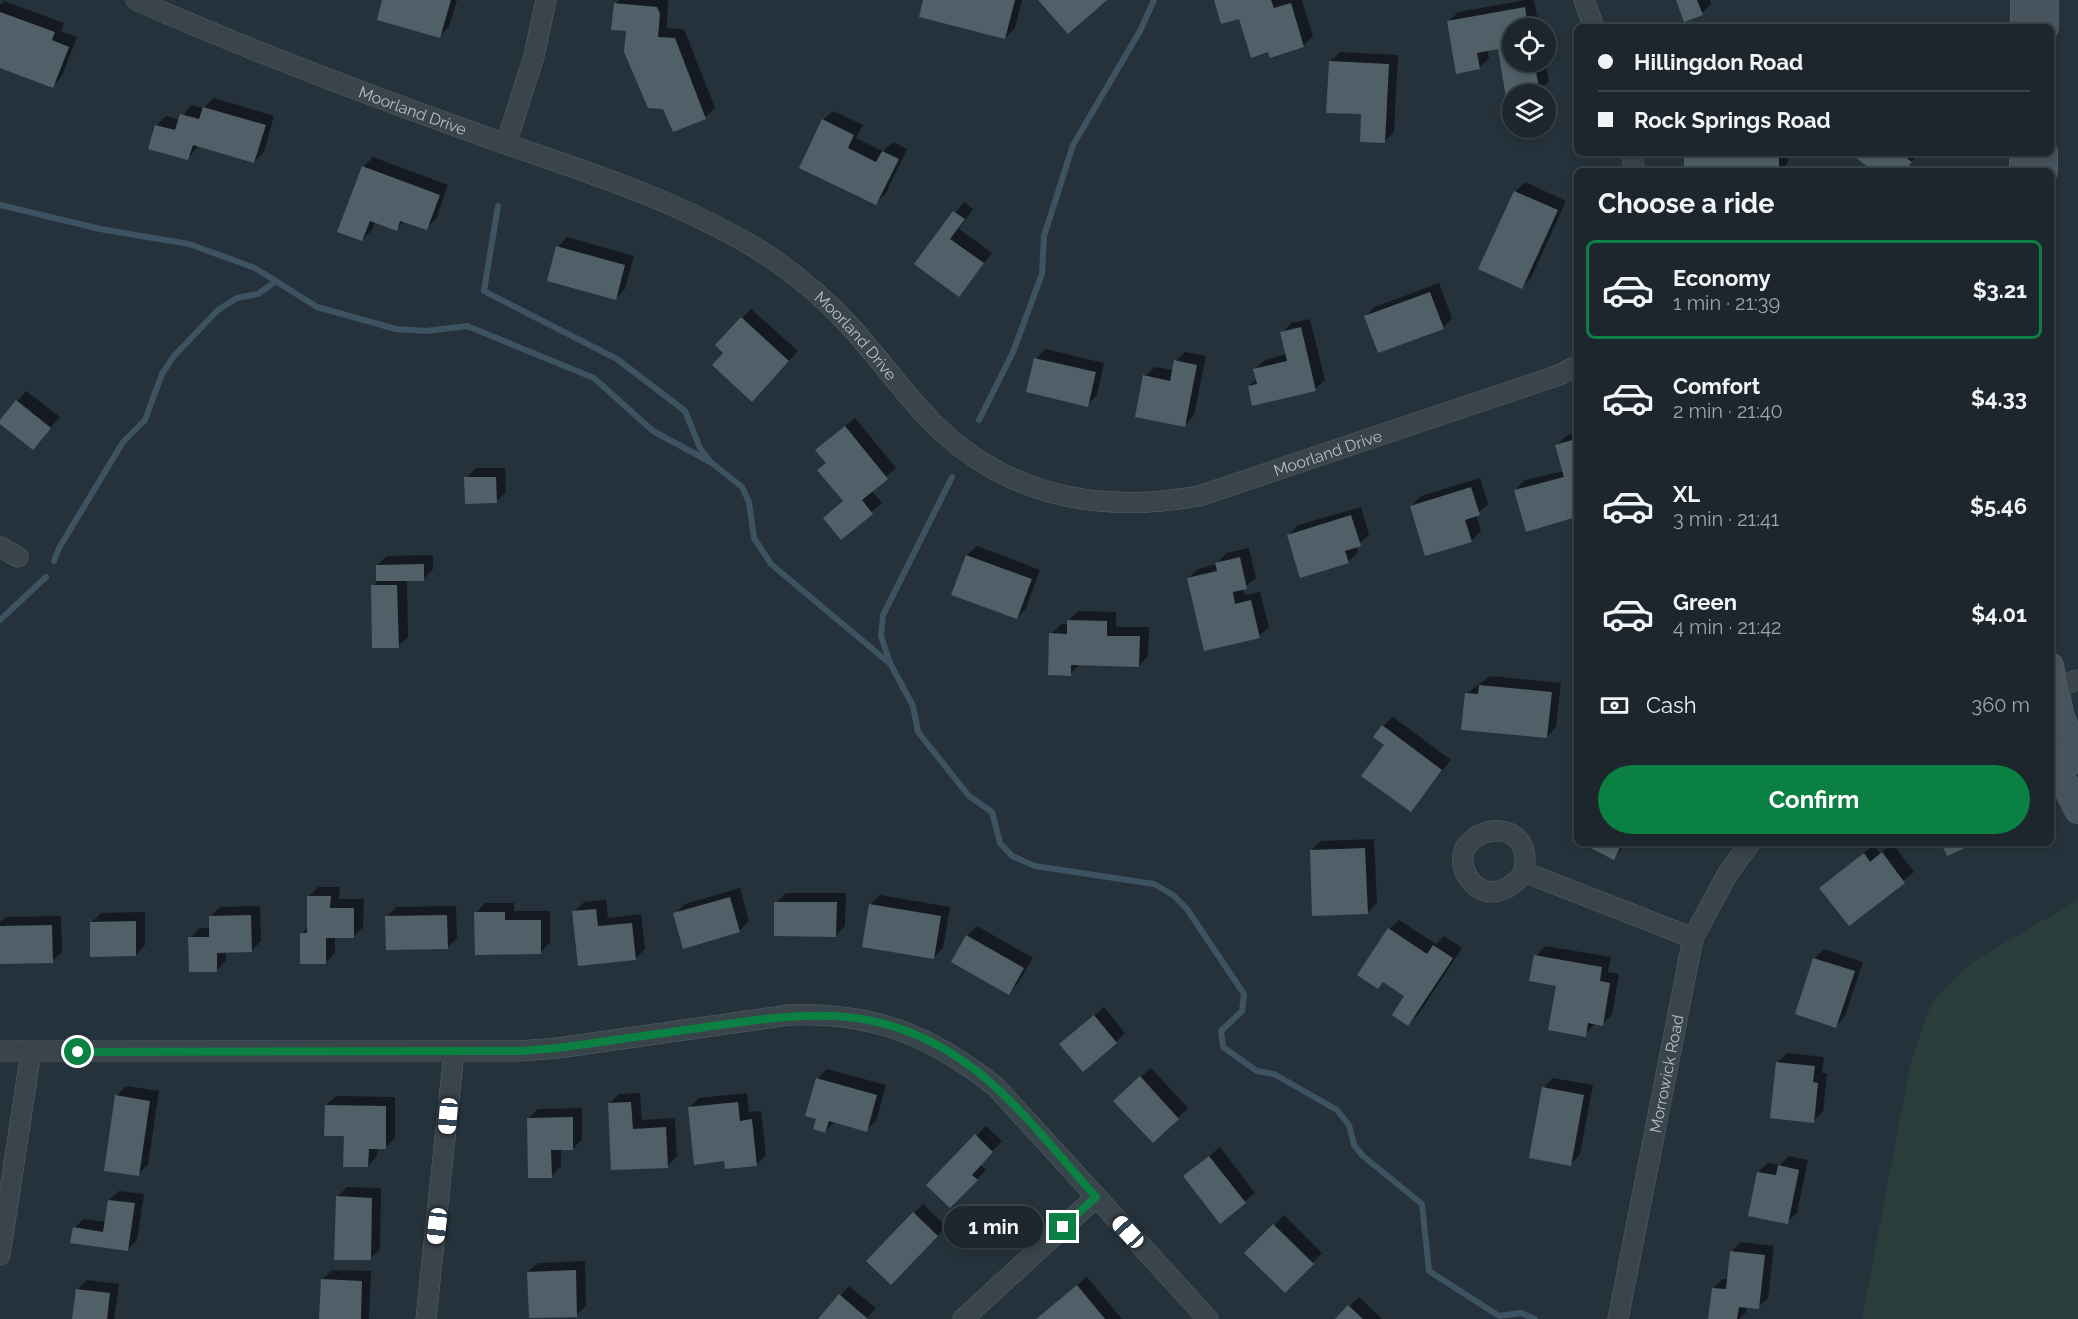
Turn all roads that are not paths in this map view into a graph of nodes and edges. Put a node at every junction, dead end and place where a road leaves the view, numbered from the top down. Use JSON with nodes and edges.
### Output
{"nodes":[{"id":1,"x":136,"y":0,"type":"edge"},
{"id":2,"x":546,"y":0,"type":"edge"},
{"id":3,"x":1584,"y":0,"type":"edge"},
{"id":4,"x":2024,"y":0,"type":"edge"},
{"id":5,"x":2045,"y":0,"type":"edge"},
{"id":6,"x":1593,"y":24,"type":"edge"},
{"id":7,"x":2024,"y":24,"type":"edge"},
{"id":8,"x":2045,"y":24,"type":"edge"},
{"id":9,"x":506,"y":144,"type":"junction"},
{"id":10,"x":1574,"y":367,"type":"edge"},
{"id":11,"x":0,"y":547,"type":"edge"},
{"id":12,"x":18,"y":557,"type":"dead end"},
{"id":13,"x":2058,"y":680,"type":"edge"},
{"id":14,"x":2054,"y":756,"type":"edge"},
{"id":15,"x":2078,"y":760,"type":"edge"},
{"id":16,"x":2078,"y":810,"type":"edge"},
{"id":17,"x":1748,"y":846,"type":"edge"},
{"id":18,"x":1524,"y":872,"type":"dead end"},
{"id":19,"x":1693,"y":938,"type":"junction"},
{"id":20,"x":0,"y":1051,"type":"edge"},
{"id":21,"x":31,"y":1052,"type":"junction"},
{"id":22,"x":454,"y":1052,"type":"junction"},
{"id":23,"x":1096,"y":1197,"type":"junction"},
{"id":24,"x":0,"y":1255,"type":"edge"},
{"id":25,"x":426,"y":1319,"type":"edge"},
{"id":26,"x":963,"y":1319,"type":"edge"},
{"id":27,"x":1208,"y":1319,"type":"edge"},
{"id":28,"x":1618,"y":1319,"type":"edge"}],
"edges":[{"from":1,"to":9,"type":"street","name":"Moorland Drive"},
{"from":2,"to":9,"type":"street"},
{"from":3,"to":6,"type":"street"},
{"from":4,"to":7,"type":"main road"},
{"from":5,"to":8,"type":"main road"},
{"from":9,"to":10,"type":"street","name":"Moorland Drive"},
{"from":11,"to":12,"type":"street"},
{"from":13,"to":15,"type":"main road"},
{"from":14,"to":16,"type":"main road"},
{"from":17,"to":19,"type":"street","name":"Morrowick Road"},
{"from":18,"to":19,"type":"street"},
{"from":19,"to":28,"type":"street","name":"Morrowick Road"},
{"from":20,"to":21,"type":"street"},
{"from":21,"to":22,"type":"street"},
{"from":21,"to":24,"type":"street"},
{"from":22,"to":23,"type":"street"},
{"from":22,"to":25,"type":"street"},
{"from":23,"to":26,"type":"street"},
{"from":23,"to":27,"type":"street"}]}
